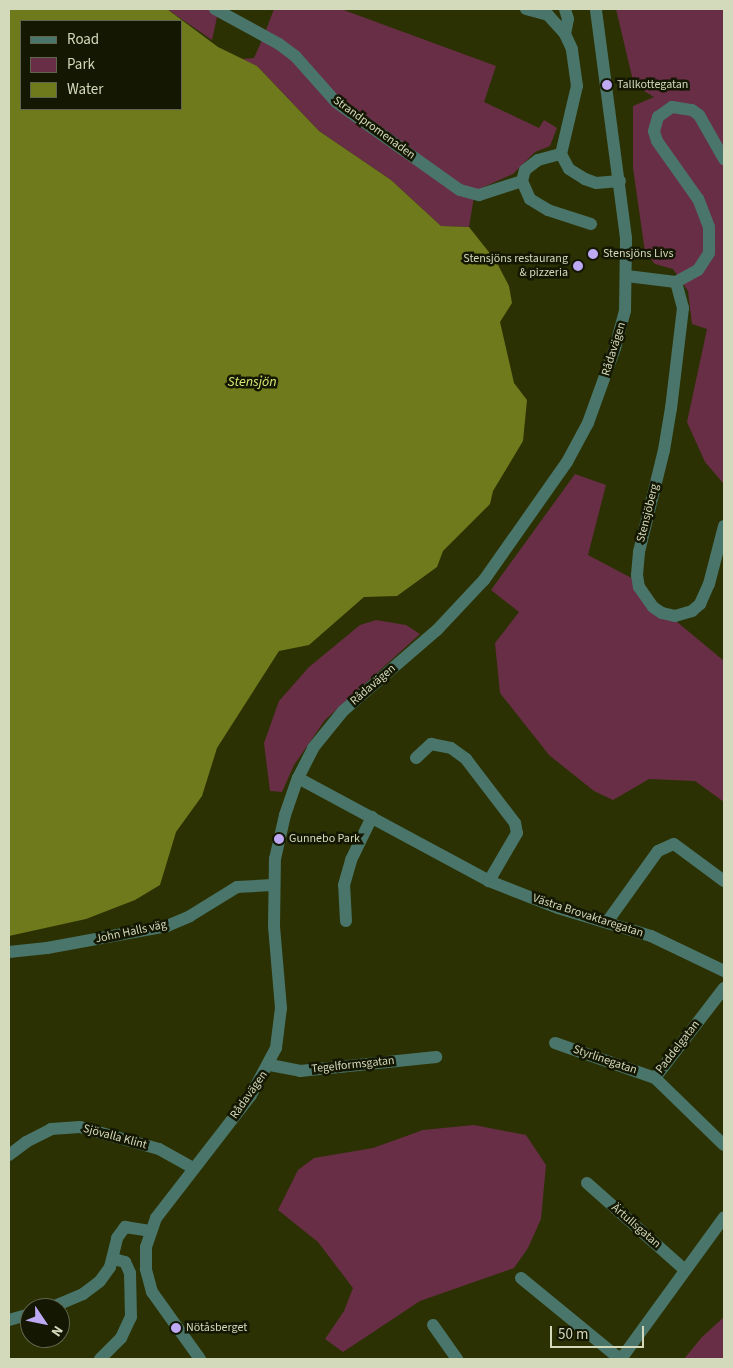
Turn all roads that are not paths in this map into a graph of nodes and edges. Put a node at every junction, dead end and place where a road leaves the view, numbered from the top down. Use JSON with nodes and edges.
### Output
{"nodes":[{"id":1,"x":215,"y":9,"type":"edge"},
{"id":2,"x":526,"y":9,"type":"edge"},
{"id":3,"x":565,"y":9,"type":"edge"},
{"id":4,"x":596,"y":9,"type":"edge"},
{"id":5,"x":565,"y":34,"type":"junction"},
{"id":6,"x":561,"y":154,"type":"junction"},
{"id":7,"x":724,"y":158,"type":"edge"},
{"id":8,"x":620,"y":180,"type":"junction"},
{"id":9,"x":522,"y":181,"type":"junction"},
{"id":10,"x":591,"y":224,"type":"dead end"},
{"id":11,"x":627,"y":276,"type":"junction"},
{"id":12,"x":676,"y":282,"type":"junction"},
{"id":13,"x":724,"y":526,"type":"edge"},
{"id":14,"x":416,"y":758,"type":"dead end"},
{"id":15,"x":298,"y":778,"type":"junction"},
{"id":16,"x":372,"y":817,"type":"junction"},
{"id":17,"x":489,"y":881,"type":"junction"},
{"id":18,"x":724,"y":881,"type":"edge"},
{"id":19,"x":273,"y":885,"type":"junction"},
{"id":20,"x":346,"y":921,"type":"dead end"},
{"id":21,"x":607,"y":922,"type":"junction"},
{"id":22,"x":9,"y":952,"type":"edge"},
{"id":23,"x":724,"y":971,"type":"edge"},
{"id":24,"x":724,"y":988,"type":"edge"},
{"id":25,"x":556,"y":1043,"type":"dead end"},
{"id":26,"x":436,"y":1057,"type":"dead end"},
{"id":27,"x":270,"y":1065,"type":"junction"},
{"id":28,"x":654,"y":1078,"type":"junction"},
{"id":29,"x":724,"y":1146,"type":"edge"},
{"id":30,"x":9,"y":1155,"type":"edge"},
{"id":31,"x":193,"y":1168,"type":"junction"},
{"id":32,"x":587,"y":1183,"type":"dead end"},
{"id":33,"x":723,"y":1220,"type":"edge"},
{"id":34,"x":150,"y":1231,"type":"junction"},
{"id":35,"x":114,"y":1259,"type":"junction"},
{"id":36,"x":686,"y":1270,"type":"junction"},
{"id":37,"x":521,"y":1278,"type":"dead end"},
{"id":38,"x":69,"y":1298,"type":"edge"},
{"id":39,"x":433,"y":1325,"type":"dead end"},
{"id":40,"x":100,"y":1359,"type":"edge"},
{"id":41,"x":200,"y":1359,"type":"edge"},
{"id":42,"x":457,"y":1359,"type":"edge"},
{"id":43,"x":621,"y":1359,"type":"edge"}],
"edges":[{"from":1,"to":9,"type":"street","name":"Strandpromenaden"},
{"from":2,"to":5,"type":"street"},
{"from":3,"to":5,"type":"street"},
{"from":4,"to":8,"type":"street","name":"Rådavägen"},
{"from":5,"to":6,"type":"street"},
{"from":6,"to":8,"type":"street"},
{"from":6,"to":9,"type":"street"},
{"from":7,"to":12,"type":"street"},
{"from":8,"to":11,"type":"street","name":"Rådavägen"},
{"from":9,"to":10,"type":"street"},
{"from":11,"to":12,"type":"street"},
{"from":11,"to":15,"type":"street","name":"Rådavägen"},
{"from":12,"to":13,"type":"street","name":"Stensjöberg"},
{"from":14,"to":17,"type":"street"},
{"from":15,"to":16,"type":"street","name":"Västra Brovaktaregatan"},
{"from":15,"to":19,"type":"street","name":"Rådavägen"},
{"from":16,"to":17,"type":"street","name":"Västra Brovaktaregatan"},
{"from":16,"to":20,"type":"street"},
{"from":17,"to":21,"type":"street","name":"Västra Brovaktaregatan"},
{"from":18,"to":21,"type":"street"},
{"from":19,"to":22,"type":"street","name":"John Halls väg"},
{"from":19,"to":27,"type":"street","name":"Rådavägen"},
{"from":21,"to":23,"type":"street","name":"Västra Brovaktaregatan"},
{"from":24,"to":28,"type":"street","name":"Paddelgatan"},
{"from":25,"to":28,"type":"street","name":"Styrlinegatan"},
{"from":26,"to":27,"type":"street","name":"Tegelformsgatan"},
{"from":27,"to":31,"type":"street","name":"Rådavägen"},
{"from":28,"to":29,"type":"street","name":"Paddelgatan"},
{"from":30,"to":31,"type":"street","name":"Sjövalla Klint"},
{"from":31,"to":34,"type":"street","name":"Rådavägen"},
{"from":32,"to":36,"type":"street","name":"Ärtullsgatan"},
{"from":33,"to":36,"type":"street"},
{"from":34,"to":35,"type":"street"},
{"from":34,"to":41,"type":"street","name":"Rådavägen"},
{"from":35,"to":38,"type":"street"},
{"from":35,"to":40,"type":"street"},
{"from":36,"to":43,"type":"street"},
{"from":37,"to":43,"type":"street"},
{"from":39,"to":42,"type":"street"}]}
